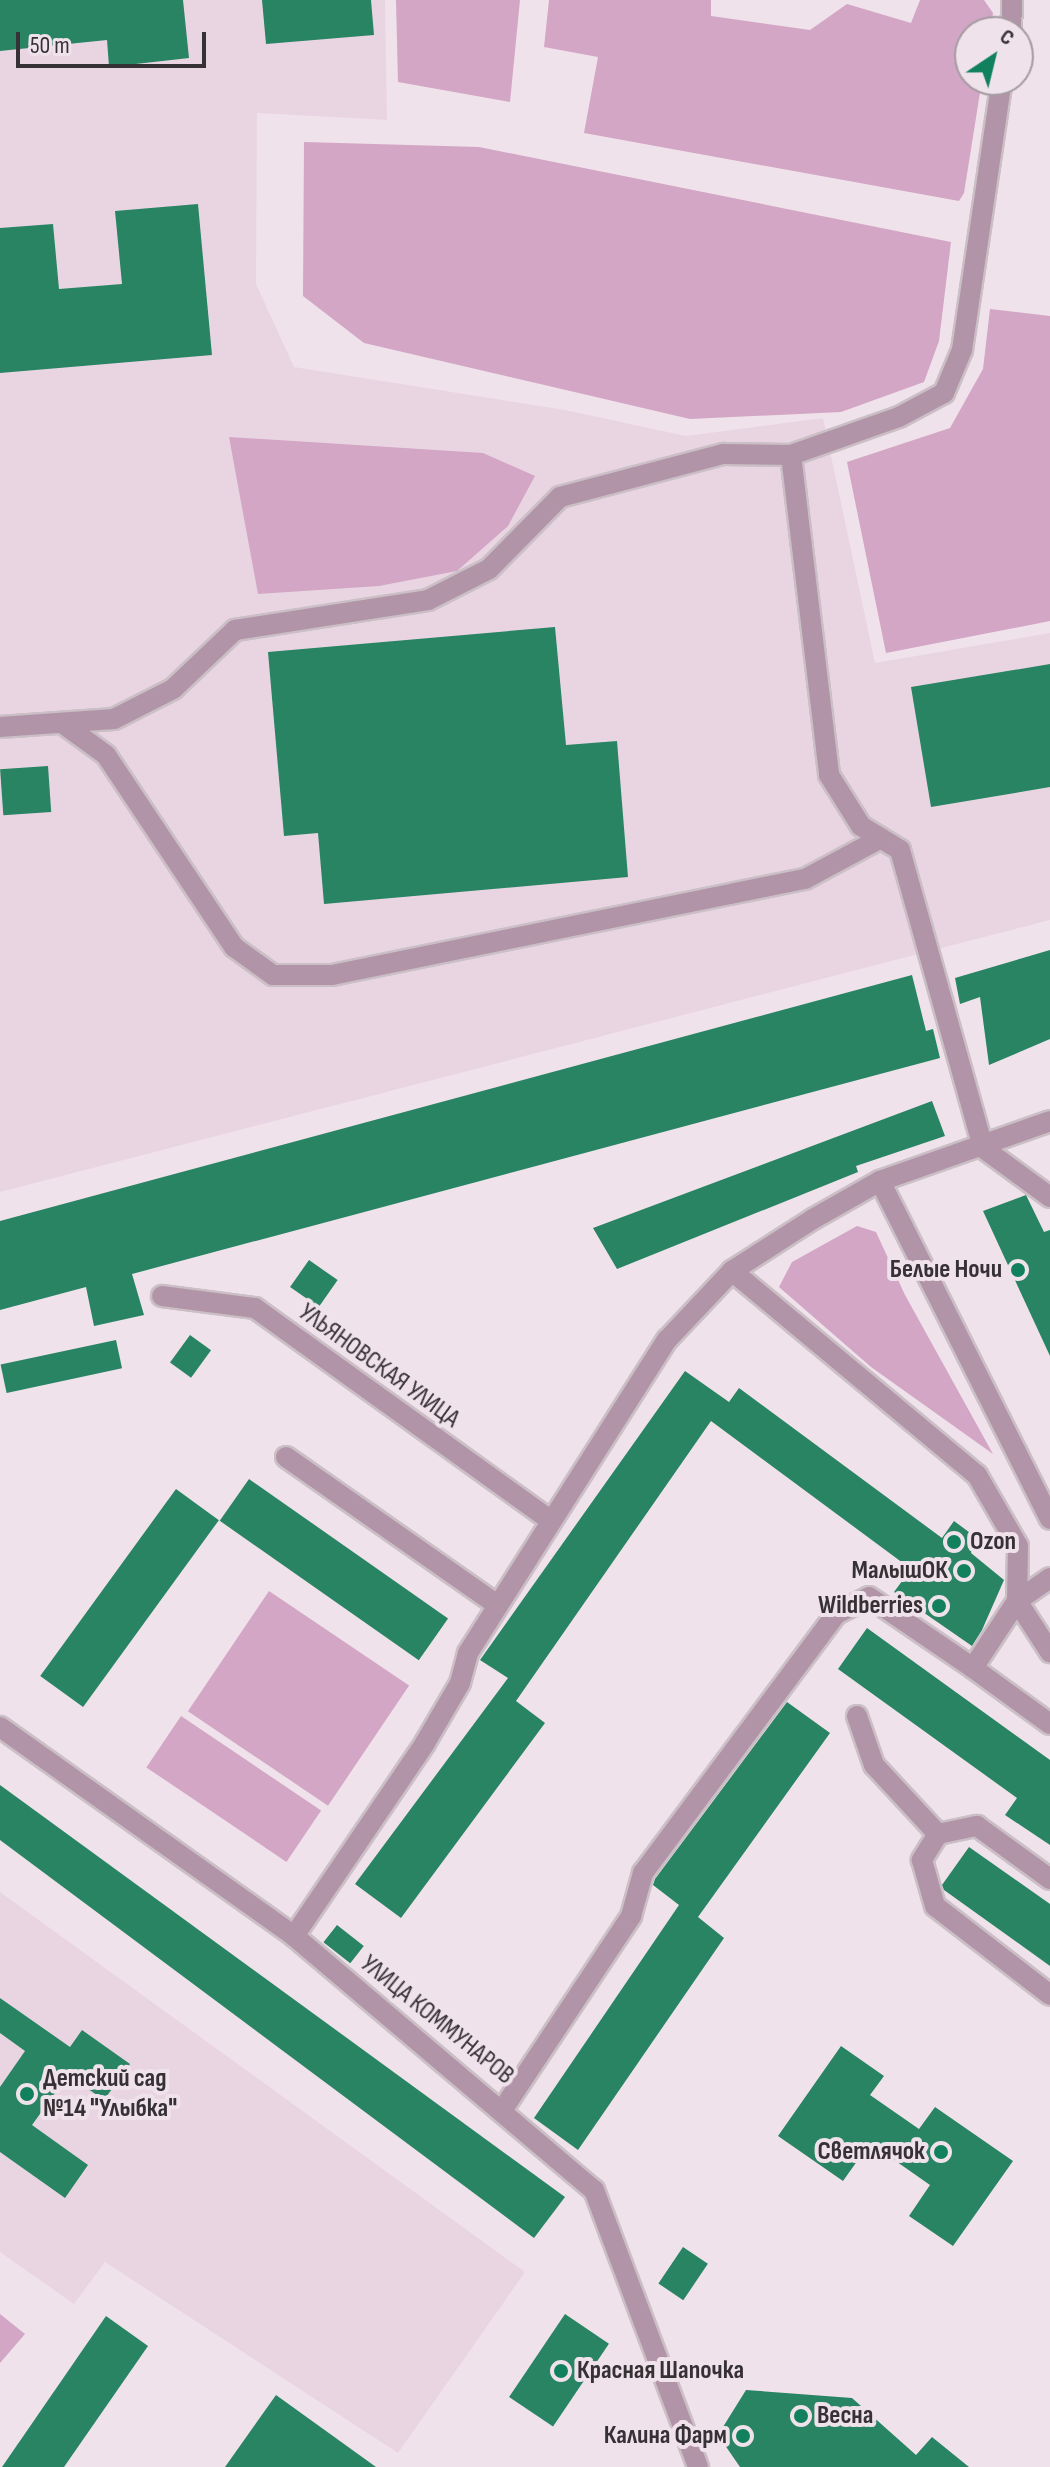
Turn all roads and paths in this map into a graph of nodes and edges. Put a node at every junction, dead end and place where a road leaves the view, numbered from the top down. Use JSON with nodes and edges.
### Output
{"nodes":[{"id":1,"x":1000,"y":96,"type":"edge"},
{"id":2,"x":791,"y":455,"type":"junction"},
{"id":3,"x":62,"y":723,"type":"junction"},
{"id":4,"x":0,"y":727,"type":"edge"},
{"id":5,"x":881,"y":838,"type":"junction"},
{"id":6,"x":1050,"y":1121,"type":"edge"},
{"id":7,"x":983,"y":1148,"type":"junction"},
{"id":8,"x":880,"y":1181,"type":"junction"},
{"id":9,"x":1050,"y":1197,"type":"edge"},
{"id":10,"x":732,"y":1271,"type":"junction"},
{"id":11,"x":162,"y":1296,"type":"dead end"},
{"id":12,"x":286,"y":1457,"type":"dead end"},
{"id":13,"x":1050,"y":1519,"type":"edge"},
{"id":14,"x":550,"y":1520,"type":"junction"},
{"id":15,"x":1050,"y":1578,"type":"edge"},
{"id":16,"x":1017,"y":1601,"type":"junction"},
{"id":17,"x":497,"y":1605,"type":"junction"},
{"id":18,"x":1050,"y":1652,"type":"edge"},
{"id":19,"x":973,"y":1668,"type":"junction"},
{"id":20,"x":857,"y":1716,"type":"dead end"},
{"id":21,"x":1050,"y":1724,"type":"edge"},
{"id":22,"x":0,"y":1727,"type":"edge"},
{"id":23,"x":938,"y":1834,"type":"junction"},
{"id":24,"x":1050,"y":1879,"type":"edge"},
{"id":25,"x":294,"y":1936,"type":"junction"},
{"id":26,"x":1050,"y":1995,"type":"edge"},
{"id":27,"x":503,"y":2109,"type":"junction"},
{"id":28,"x":698,"y":2467,"type":"edge"}],
"edges":[{"from":1,"to":2,"type":"street"},
{"from":2,"to":3,"type":"street"},
{"from":2,"to":5,"type":"street"},
{"from":3,"to":4,"type":"street"},
{"from":3,"to":5,"type":"street"},
{"from":5,"to":7,"type":"street"},
{"from":6,"to":7,"type":"street"},
{"from":7,"to":8,"type":"street"},
{"from":7,"to":9,"type":"street"},
{"from":8,"to":10,"type":"street"},
{"from":8,"to":13,"type":"street"},
{"from":10,"to":14,"type":"street"},
{"from":10,"to":16,"type":"street"},
{"from":11,"to":14,"type":"street","name":"УЛЬЯНОВСКАЯ УЛИЦА"},
{"from":12,"to":17,"type":"street"},
{"from":14,"to":17,"type":"street"},
{"from":15,"to":16,"type":"street"},
{"from":16,"to":18,"type":"street"},
{"from":16,"to":19,"type":"street"},
{"from":17,"to":25,"type":"street"},
{"from":19,"to":21,"type":"street"},
{"from":19,"to":27,"type":"street"},
{"from":20,"to":23,"type":"street"},
{"from":22,"to":25,"type":"street","name":"УЛИЦА КОММУНАРОВ"},
{"from":23,"to":24,"type":"street"},
{"from":23,"to":26,"type":"street"},
{"from":25,"to":27,"type":"street","name":"УЛИЦА КОММУНАРОВ"},
{"from":27,"to":28,"type":"street","name":"УЛИЦА КОММУНАРОВ"}]}
